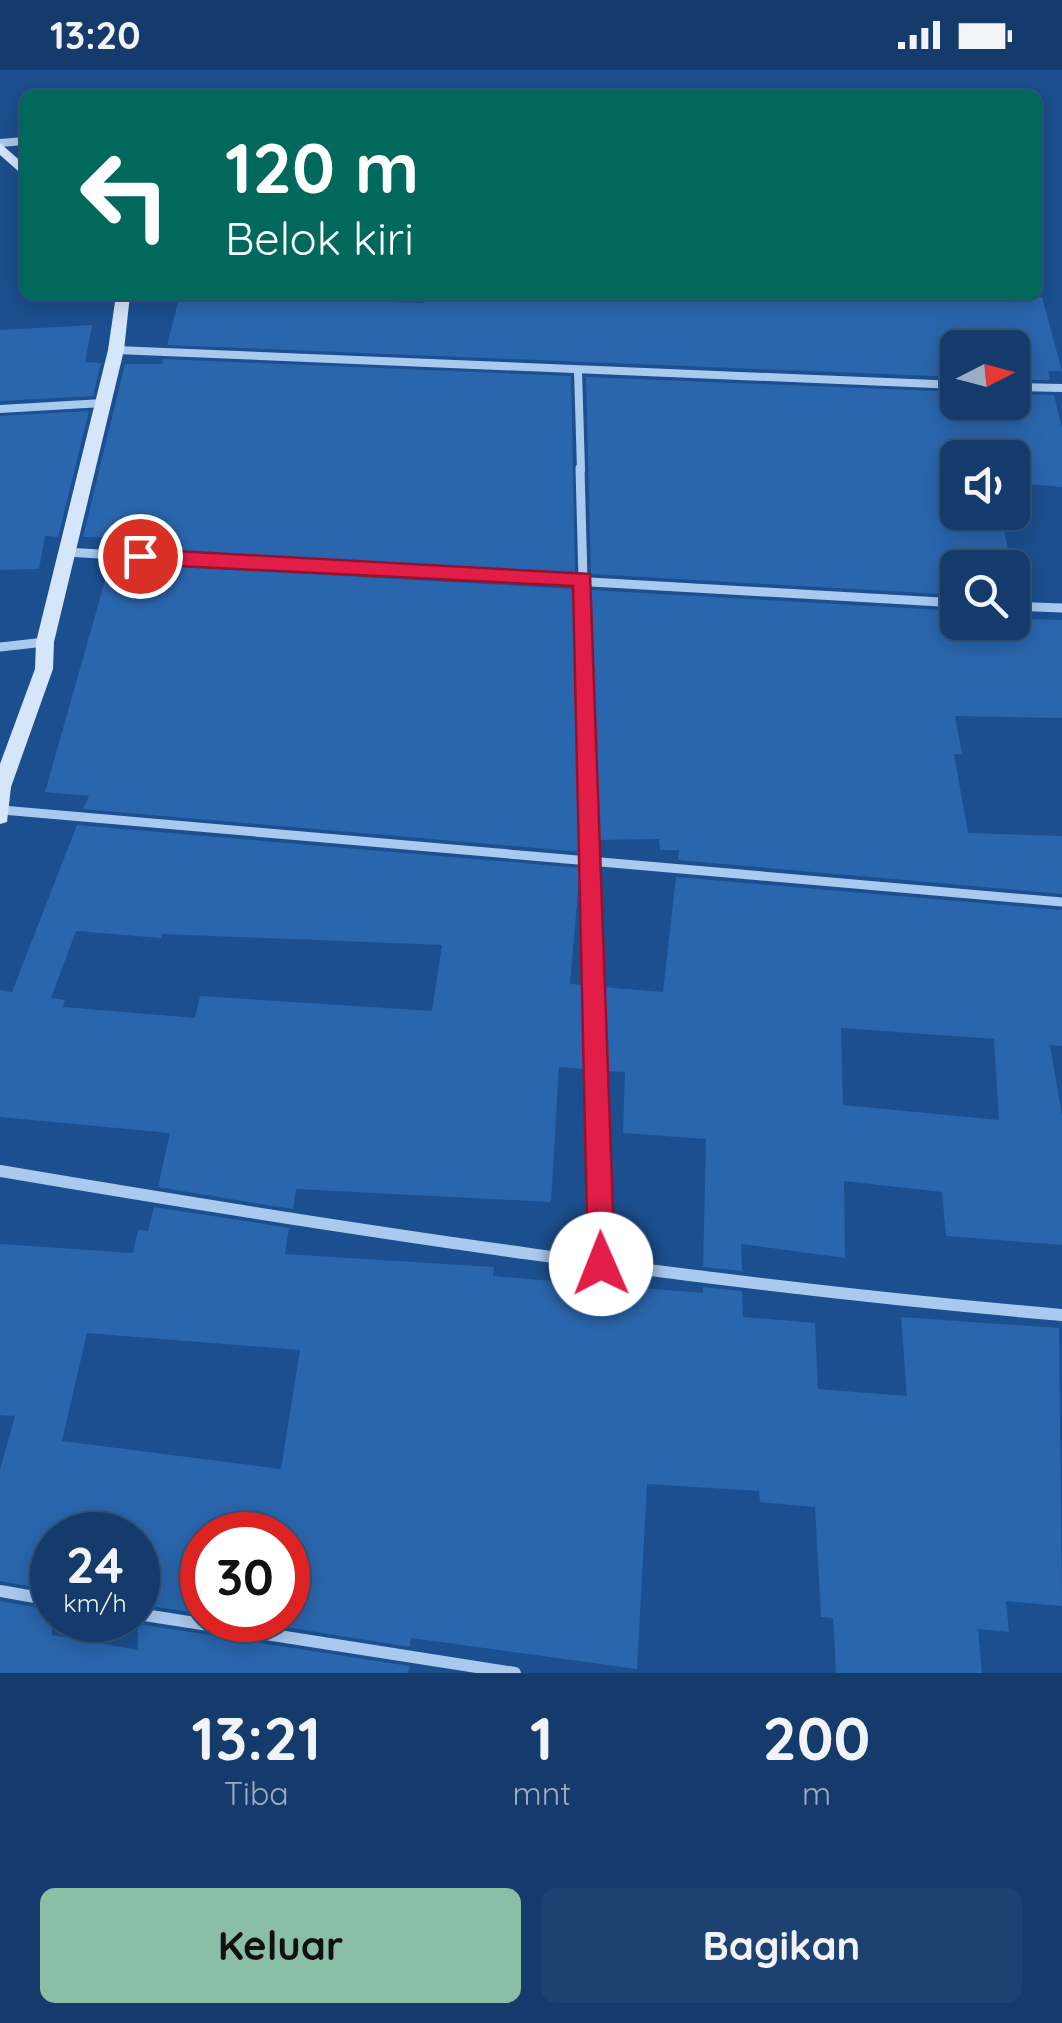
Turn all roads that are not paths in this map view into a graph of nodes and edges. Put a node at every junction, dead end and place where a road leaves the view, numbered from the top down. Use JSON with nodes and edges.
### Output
{"nodes":[{"id":1,"x":0,"y":145,"type":"edge"},
{"id":2,"x":20,"y":167,"type":"edge"},
{"id":3,"x":122,"y":300,"type":"edge"},
{"id":4,"x":116,"y":350,"type":"junction"},
{"id":5,"x":578,"y":371,"type":"junction"},
{"id":6,"x":940,"y":384,"type":"edge"},
{"id":7,"x":1030,"y":387,"type":"edge"},
{"id":8,"x":1062,"y":388,"type":"edge"},
{"id":9,"x":103,"y":403,"type":"junction"},
{"id":10,"x":0,"y":410,"type":"edge"},
{"id":11,"x":65,"y":552,"type":"junction"},
{"id":12,"x":583,"y":580,"type":"junction"},
{"id":13,"x":940,"y":603,"type":"edge"},
{"id":14,"x":1030,"y":607,"type":"edge"},
{"id":15,"x":1062,"y":608,"type":"edge"},
{"id":16,"x":44,"y":642,"type":"junction"},
{"id":17,"x":0,"y":647,"type":"edge"},
{"id":18,"x":1,"y":813,"type":"edge"},
{"id":19,"x":590,"y":861,"type":"junction"},
{"id":20,"x":1062,"y":902,"type":"edge"},
{"id":21,"x":0,"y":1172,"type":"edge"},
{"id":22,"x":601,"y":1264,"type":"junction"},
{"id":23,"x":1062,"y":1315,"type":"edge"},
{"id":24,"x":0,"y":1591,"type":"edge"},
{"id":25,"x":30,"y":1596,"type":"edge"},
{"id":26,"x":160,"y":1617,"type":"edge"},
{"id":27,"x":515,"y":1673,"type":"edge"}],
"edges":[{"from":1,"to":2,"type":"street"},
{"from":3,"to":4,"type":"street"},
{"from":4,"to":5,"type":"street"},
{"from":4,"to":9,"type":"street"},
{"from":5,"to":6,"type":"street"},
{"from":5,"to":12,"type":"street"},
{"from":7,"to":8,"type":"street"},
{"from":9,"to":10,"type":"street"},
{"from":9,"to":11,"type":"street"},
{"from":11,"to":12,"type":"street"},
{"from":11,"to":16,"type":"street"},
{"from":12,"to":13,"type":"street"},
{"from":12,"to":19,"type":"street"},
{"from":14,"to":15,"type":"street"},
{"from":16,"to":17,"type":"street"},
{"from":16,"to":18,"type":"street"},
{"from":18,"to":19,"type":"street"},
{"from":19,"to":20,"type":"street"},
{"from":19,"to":22,"type":"street"},
{"from":21,"to":22,"type":"street"},
{"from":22,"to":23,"type":"street"},
{"from":24,"to":25,"type":"street"},
{"from":26,"to":27,"type":"street"}]}
